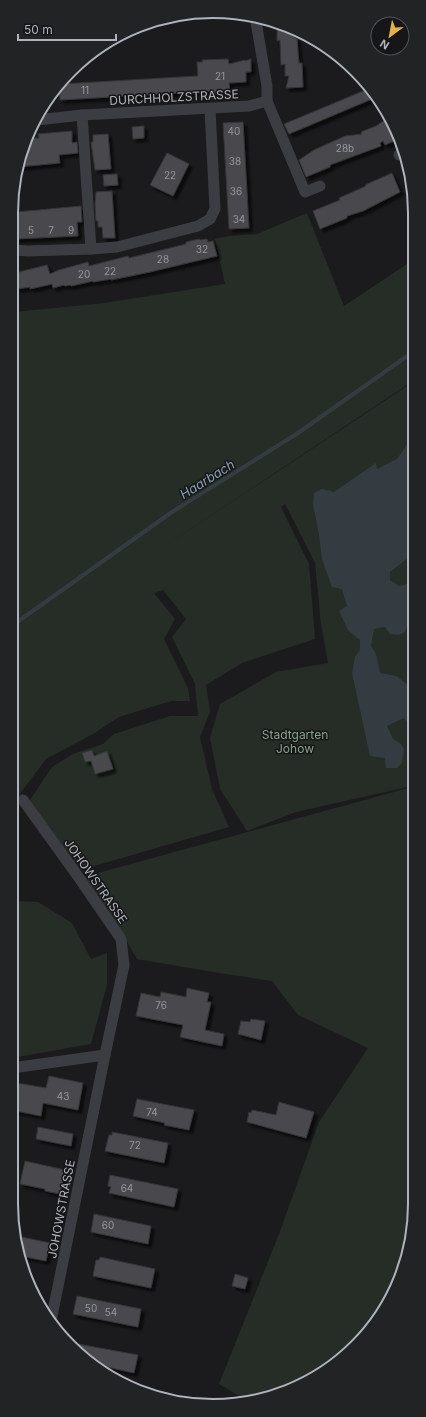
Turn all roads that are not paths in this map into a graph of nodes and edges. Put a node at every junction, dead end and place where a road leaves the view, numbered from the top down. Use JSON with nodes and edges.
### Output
{"nodes":[{"id":1,"x":256,"y":23,"type":"edge"},
{"id":2,"x":267,"y":100,"type":"junction"},
{"id":3,"x":210,"y":109,"type":"junction"},
{"id":4,"x":82,"y":115,"type":"junction"},
{"id":5,"x":42,"y":119,"type":"edge"},
{"id":6,"x":320,"y":186,"type":"dead end"},
{"id":7,"x":91,"y":249,"type":"junction"},
{"id":8,"x":18,"y":250,"type":"edge"},
{"id":9,"x":23,"y":800,"type":"dead end"},
{"id":10,"x":105,"y":1054,"type":"junction"},
{"id":11,"x":18,"y":1067,"type":"edge"},
{"id":12,"x":52,"y":1314,"type":"edge"}],
"edges":[{"from":1,"to":2,"type":"street"},
{"from":2,"to":3,"type":"street","name":"DURCHHOLZSTRASSE"},
{"from":2,"to":6,"type":"street"},
{"from":3,"to":4,"type":"street","name":"DURCHHOLZSTRASSE"},
{"from":3,"to":7,"type":"street"},
{"from":4,"to":5,"type":"street","name":"DURCHHOLZSTRASSE"},
{"from":4,"to":7,"type":"street"},
{"from":7,"to":8,"type":"street"},
{"from":9,"to":10,"type":"street","name":"JOHOWSTRASSE"},
{"from":10,"to":11,"type":"street"},
{"from":10,"to":12,"type":"street","name":"JOHOWSTRASSE"}]}
